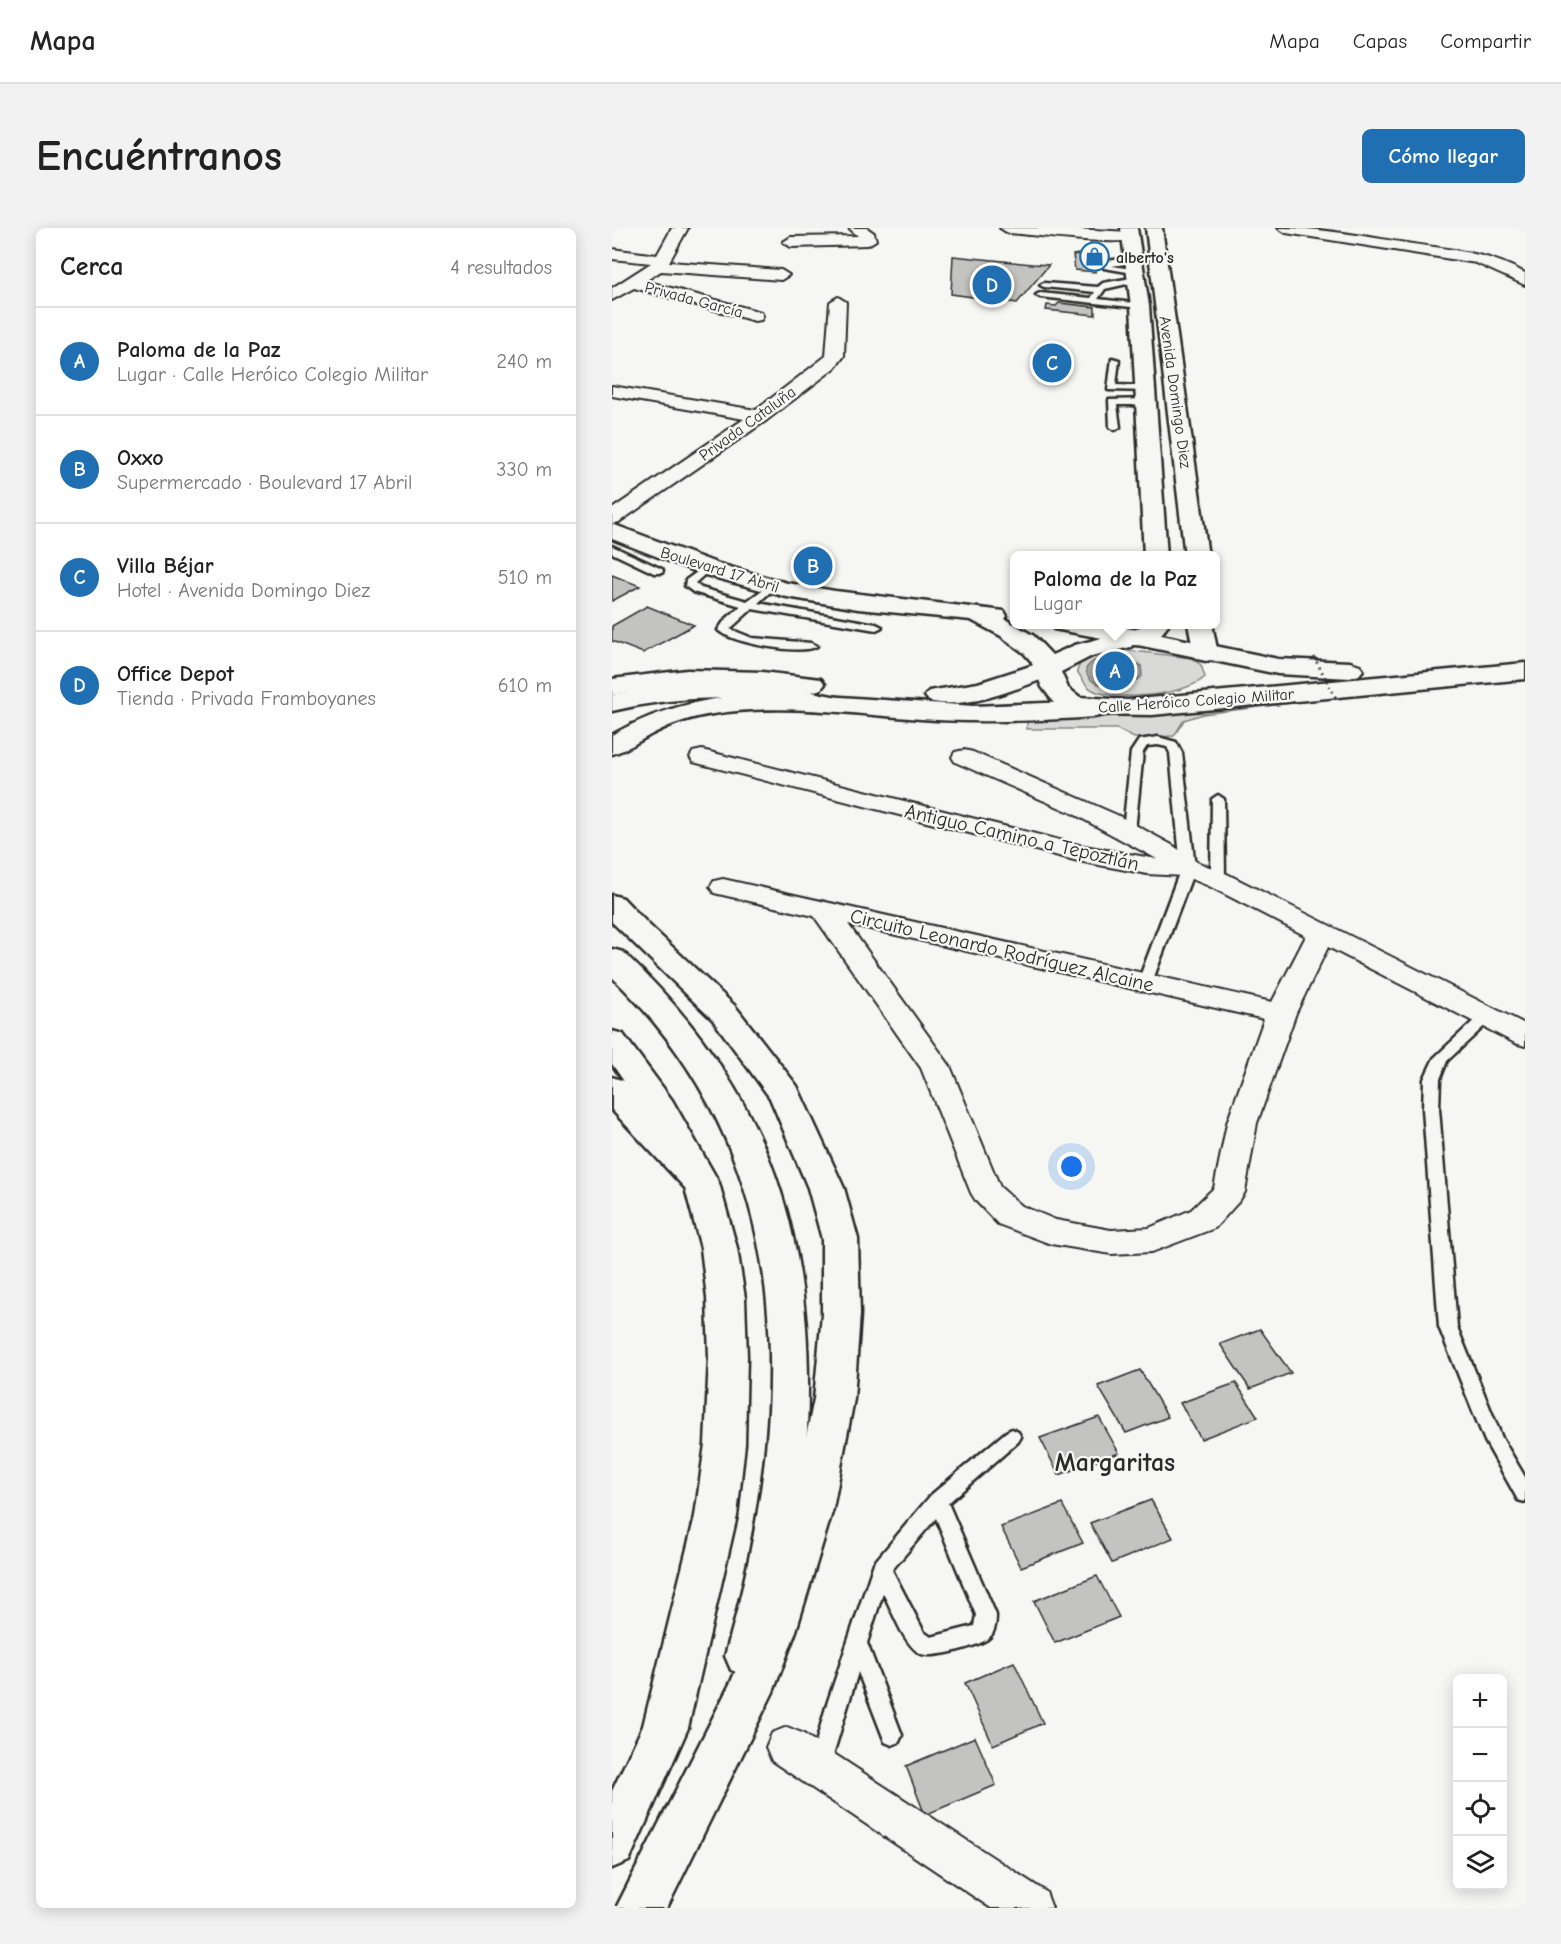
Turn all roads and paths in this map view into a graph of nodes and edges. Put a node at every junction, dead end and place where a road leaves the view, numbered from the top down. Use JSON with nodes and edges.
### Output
{"nodes":[{"id":1,"x":680,"y":228,"type":"edge"},
{"id":2,"x":856,"y":228,"type":"edge"},
{"id":3,"x":1008,"y":228,"type":"edge"},
{"id":4,"x":1154,"y":228,"type":"edge"},
{"id":5,"x":1286,"y":228,"type":"edge"},
{"id":6,"x":1130,"y":232,"type":"edge"},
{"id":7,"x":791,"y":242,"type":"dead end"},
{"id":8,"x":612,"y":254,"type":"edge"},
{"id":9,"x":661,"y":263,"type":"junction"},
{"id":10,"x":1136,"y":270,"type":"junction"},
{"id":11,"x":781,"y":275,"type":"dead end"},
{"id":12,"x":1525,"y":280,"type":"edge"},
{"id":13,"x":633,"y":283,"type":"junction"},
{"id":14,"x":1044,"y":285,"type":"dead end"},
{"id":15,"x":1100,"y":290,"type":"junction"},
{"id":16,"x":612,"y":295,"type":"edge"},
{"id":17,"x":1040,"y":295,"type":"dead end"},
{"id":18,"x":1093,"y":301,"type":"junction"},
{"id":19,"x":838,"y":302,"type":"dead end"},
{"id":20,"x":1140,"y":306,"type":"junction"},
{"id":21,"x":754,"y":316,"type":"dead end"},
{"id":22,"x":1115,"y":360,"type":"dead end"},
{"id":23,"x":1111,"y":388,"type":"junction"},
{"id":24,"x":612,"y":391,"type":"edge"},
{"id":25,"x":1147,"y":396,"type":"junction"},
{"id":26,"x":1112,"y":402,"type":"junction"},
{"id":27,"x":760,"y":416,"type":"junction"},
{"id":28,"x":1115,"y":427,"type":"dead end"},
{"id":29,"x":616,"y":511,"type":"edge"},
{"id":30,"x":612,"y":531,"type":"edge"},
{"id":31,"x":612,"y":549,"type":"edge"},
{"id":32,"x":1156,"y":550,"type":"edge"},
{"id":33,"x":1197,"y":550,"type":"edge"},
{"id":34,"x":708,"y":567,"type":"junction"},
{"id":35,"x":658,"y":571,"type":"dead end"},
{"id":36,"x":772,"y":586,"type":"junction"},
{"id":37,"x":749,"y":605,"type":"junction"},
{"id":38,"x":975,"y":613,"type":"junction"},
{"id":39,"x":1010,"y":617,"type":"edge"},
{"id":40,"x":876,"y":627,"type":"dead end"},
{"id":41,"x":1112,"y":629,"type":"edge"},
{"id":42,"x":1201,"y":629,"type":"edge"},
{"id":43,"x":1147,"y":632,"type":"edge"},
{"id":44,"x":812,"y":646,"type":"dead end"},
{"id":45,"x":1206,"y":654,"type":"junction"},
{"id":46,"x":1525,"y":655,"type":"edge"},
{"id":47,"x":1314,"y":657,"type":"dead end"},
{"id":48,"x":1049,"y":668,"type":"junction"},
{"id":49,"x":1525,"y":671,"type":"edge"},
{"id":50,"x":612,"y":687,"type":"edge"},
{"id":51,"x":1337,"y":700,"type":"dead end"},
{"id":52,"x":1193,"y":703,"type":"junction"},
{"id":53,"x":612,"y":704,"type":"edge"},
{"id":54,"x":847,"y":706,"type":"junction"},
{"id":55,"x":1094,"y":709,"type":"junction"},
{"id":56,"x":612,"y":746,"type":"edge"},
{"id":57,"x":702,"y":757,"type":"dead end"},
{"id":58,"x":964,"y":757,"type":"dead end"},
{"id":59,"x":1218,"y":799,"type":"dead end"},
{"id":60,"x":1129,"y":831,"type":"junction"},
{"id":61,"x":1188,"y":868,"type":"junction"},
{"id":62,"x":1218,"y":880,"type":"junction"},
{"id":63,"x":723,"y":887,"type":"dead end"},
{"id":64,"x":612,"y":904,"type":"edge"},
{"id":65,"x":824,"y":910,"type":"junction"},
{"id":66,"x":1322,"y":932,"type":"junction"},
{"id":67,"x":612,"y":959,"type":"edge"},
{"id":68,"x":1145,"y":982,"type":"junction"},
{"id":69,"x":1281,"y":1013,"type":"junction"},
{"id":70,"x":1487,"y":1016,"type":"junction"},
{"id":71,"x":1525,"y":1036,"type":"edge"},
{"id":72,"x":612,"y":1042,"type":"edge"},
{"id":73,"x":612,"y":1089,"type":"edge"},
{"id":74,"x":701,"y":1183,"type":"junction"},
{"id":75,"x":1012,"y":1437,"type":"dead end"},
{"id":76,"x":1525,"y":1494,"type":"edge"},
{"id":77,"x":938,"y":1502,"type":"junction"},
{"id":78,"x":882,"y":1569,"type":"junction"},
{"id":79,"x":857,"y":1644,"type":"junction"},
{"id":80,"x":892,"y":1736,"type":"dead end"},
{"id":81,"x":724,"y":1745,"type":"junction"},
{"id":82,"x":804,"y":1757,"type":"joint"},
{"id":83,"x":612,"y":1844,"type":"edge"},
{"id":84,"x":641,"y":1908,"type":"edge"},
{"id":85,"x":1030,"y":1908,"type":"edge"}],
"edges":[{"from":1,"to":9,"type":"street"},
{"from":2,"to":7,"type":"street"},
{"from":3,"to":6,"type":"street"},
{"from":4,"to":33,"type":"main road","name":"Avenida Domingo Diez"},
{"from":5,"to":12,"type":"street"},
{"from":6,"to":10,"type":"main road","name":"Avenida Domingo Diez"},
{"from":8,"to":9,"type":"street"},
{"from":9,"to":11,"type":"street"},
{"from":9,"to":13,"type":"street"},
{"from":10,"to":15,"type":"lane"},
{"from":10,"to":20,"type":"main road","name":"Avenida Domingo Diez"},
{"from":13,"to":16,"type":"street"},
{"from":13,"to":21,"type":"street","name":"Privada García"},
{"from":14,"to":15,"type":"lane"},
{"from":15,"to":18,"type":"lane"},
{"from":17,"to":18,"type":"lane"},
{"from":18,"to":20,"type":"lane"},
{"from":19,"to":27,"type":"street","name":"Privada Cataluña"},
{"from":20,"to":25,"type":"main road","name":"Avenida Domingo Diez"},
{"from":22,"to":23,"type":"lane"},
{"from":23,"to":25,"type":"lane"},
{"from":23,"to":26,"type":"lane"},
{"from":24,"to":27,"type":"street"},
{"from":25,"to":26,"type":"lane"},
{"from":25,"to":32,"type":"main road","name":"Avenida Domingo Diez"},
{"from":26,"to":28,"type":"lane"},
{"from":27,"to":29,"type":"street","name":"Privada Cataluña"},
{"from":30,"to":34,"type":"main road","name":"Boulevard 17 Abril"},
{"from":31,"to":35,"type":"lane"},
{"from":32,"to":33,"type":"main road"},
{"from":34,"to":36,"type":"main road","name":"Boulevard 17 Abril"},
{"from":34,"to":37,"type":"lane"},
{"from":36,"to":37,"type":"lane"},
{"from":36,"to":38,"type":"main road","name":"Boulevard 17 Abril"},
{"from":37,"to":40,"type":"lane"},
{"from":37,"to":44,"type":"lane"},
{"from":38,"to":39,"type":"main road","name":"Boulevard 17 Abril"},
{"from":38,"to":48,"type":"main road","name":"Boulevard 17 Abril"},
{"from":41,"to":43,"type":"main road"},
{"from":42,"to":45,"type":"main road"},
{"from":43,"to":45,"type":"main road","name":"Calle Heróico Colegio Militar"},
{"from":43,"to":48,"type":"main road","name":"Calle Heróico Colegio Militar"},
{"from":45,"to":46,"type":"main road","name":"Calle Heróico Colegio Militar"},
{"from":45,"to":52,"type":"main road"},
{"from":47,"to":51,"type":"path","bridge":true},
{"from":48,"to":50,"type":"main road"},
{"from":48,"to":55,"type":"main road","name":"Calle Heróico Colegio Militar"},
{"from":49,"to":52,"type":"main road","name":"Calle Heróico Colegio Militar"},
{"from":52,"to":55,"type":"main road","name":"Calle Heróico Colegio Militar"},
{"from":53,"to":54,"type":"main road"},
{"from":54,"to":55,"type":"main road"},
{"from":54,"to":56,"type":"main road"},
{"from":57,"to":61,"type":"street","name":"Antiguo Camino a Tepoztlán"},
{"from":58,"to":60,"type":"street"},
{"from":59,"to":62,"type":"lane"},
{"from":60,"to":61,"type":"street"},
{"from":60,"to":61,"type":"lane"},
{"from":61,"to":62,"type":"street","name":"Antiguo Camino a Tepoztlán"},
{"from":61,"to":68,"type":"lane"},
{"from":62,"to":66,"type":"street","name":"Antiguo Camino a Tepoztlán"},
{"from":63,"to":65,"type":"street","name":"Circuito Leonardo Rodríguez Alcaine"},
{"from":64,"to":81,"type":"main road"},
{"from":65,"to":68,"type":"street","name":"Circuito Leonardo Rodríguez Alcaine"},
{"from":65,"to":69,"type":"street"},
{"from":66,"to":69,"type":"street"},
{"from":66,"to":70,"type":"street","name":"Antiguo Camino a Tepoztlán"},
{"from":67,"to":81,"type":"main road"},
{"from":68,"to":69,"type":"street","name":"Circuito Leonardo Rodríguez Alcaine"},
{"from":70,"to":71,"type":"street","name":"Antiguo Camino a Tepoztlán"},
{"from":70,"to":76,"type":"lane"},
{"from":72,"to":74,"type":"main road"},
{"from":73,"to":74,"type":"main road"},
{"from":74,"to":83,"type":"main road"},
{"from":75,"to":77,"type":"lane"},
{"from":77,"to":78,"type":"lane"},
{"from":77,"to":78,"type":"lane"},
{"from":78,"to":79,"type":"lane"},
{"from":79,"to":80,"type":"lane"},
{"from":79,"to":82,"type":"lane"},
{"from":81,"to":84,"type":"main road"},
{"from":82,"to":85,"type":"street"}]}
